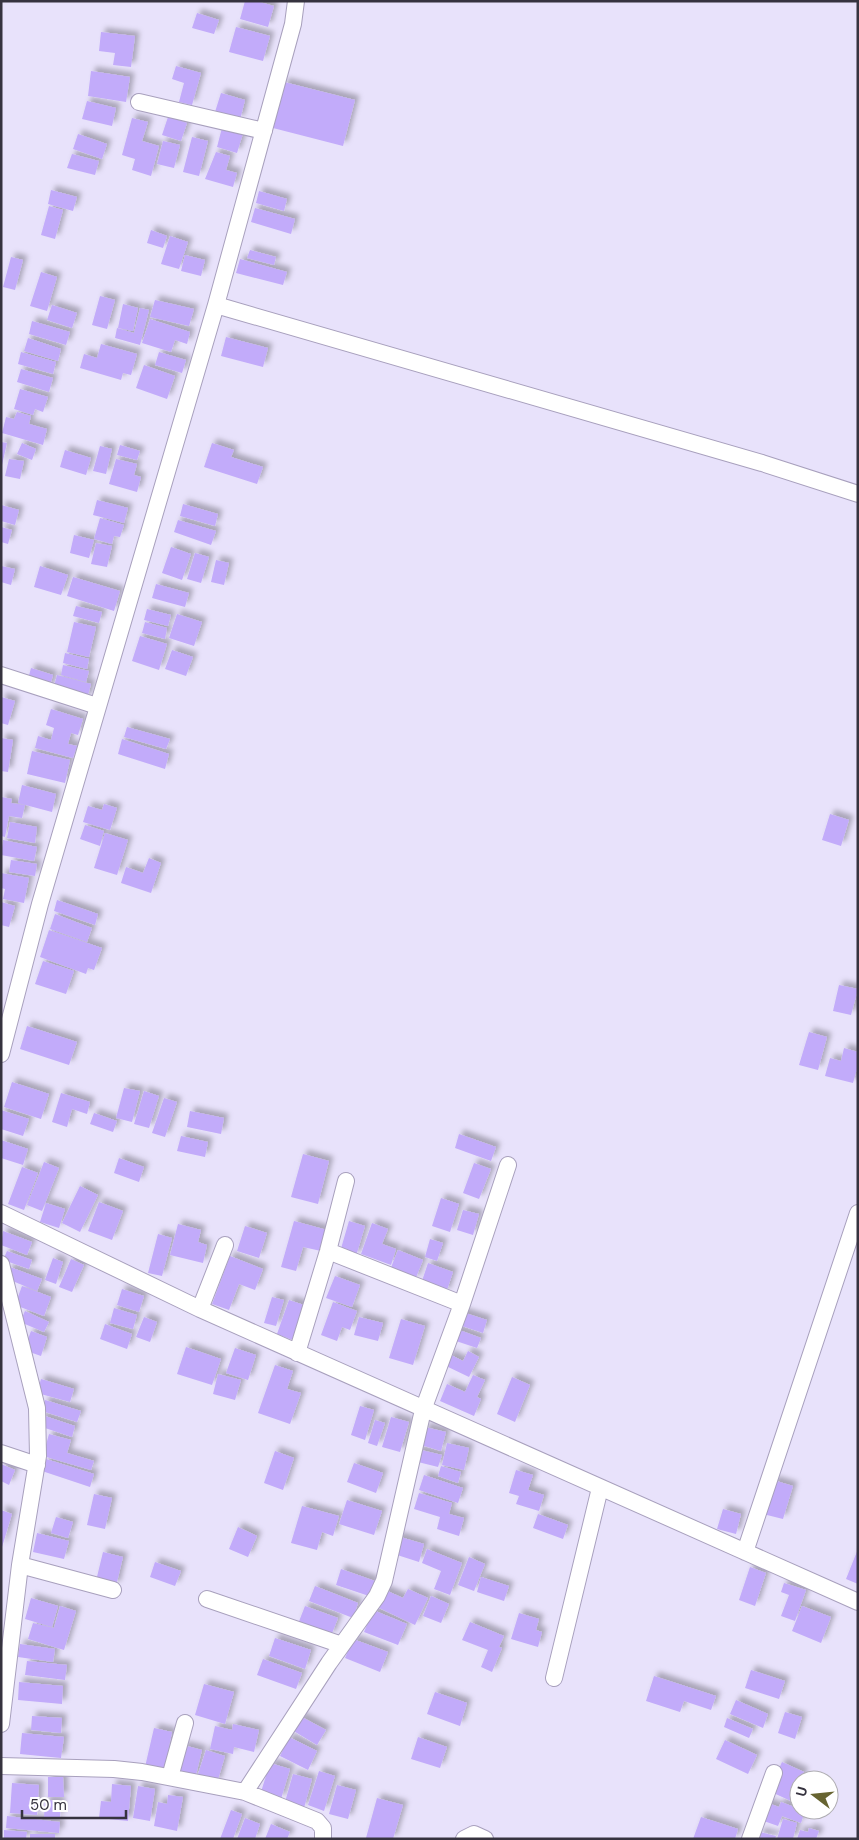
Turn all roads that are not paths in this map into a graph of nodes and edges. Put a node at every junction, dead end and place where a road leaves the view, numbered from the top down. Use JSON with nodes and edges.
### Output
{"nodes":[{"id":1,"x":296,"y":1,"type":"edge"},
{"id":2,"x":139,"y":102,"type":"dead end"},
{"id":3,"x":264,"y":131,"type":"junction"},
{"id":4,"x":216,"y":305,"type":"junction"},
{"id":5,"x":858,"y":494,"type":"edge"},
{"id":6,"x":1,"y":675,"type":"edge"},
{"id":7,"x":97,"y":706,"type":"junction"},
{"id":8,"x":1,"y":1054,"type":"edge"},
{"id":9,"x":508,"y":1165,"type":"dead end"},
{"id":10,"x":346,"y":1181,"type":"dead end"},
{"id":11,"x":1,"y":1213,"type":"edge"},
{"id":12,"x":858,"y":1213,"type":"edge"},
{"id":13,"x":225,"y":1245,"type":"dead end"},
{"id":14,"x":328,"y":1252,"type":"junction"},
{"id":15,"x":1,"y":1264,"type":"edge"},
{"id":16,"x":6,"y":1299,"type":"edge"},
{"id":17,"x":462,"y":1304,"type":"junction"},
{"id":18,"x":200,"y":1309,"type":"junction"},
{"id":19,"x":297,"y":1353,"type":"junction"},
{"id":20,"x":423,"y":1410,"type":"junction"},
{"id":21,"x":1,"y":1453,"type":"edge"},
{"id":22,"x":37,"y":1465,"type":"junction"},
{"id":23,"x":600,"y":1488,"type":"junction"},
{"id":24,"x":745,"y":1552,"type":"junction"},
{"id":25,"x":20,"y":1566,"type":"junction"},
{"id":26,"x":113,"y":1590,"type":"dead end"},
{"id":27,"x":207,"y":1599,"type":"dead end"},
{"id":28,"x":858,"y":1602,"type":"edge"},
{"id":29,"x":342,"y":1645,"type":"junction"},
{"id":30,"x":554,"y":1678,"type":"dead end"},
{"id":31,"x":185,"y":1723,"type":"dead end"},
{"id":32,"x":1,"y":1724,"type":"edge"},
{"id":33,"x":1,"y":1766,"type":"edge"},
{"id":34,"x":774,"y":1773,"type":"dead end"},
{"id":35,"x":170,"y":1777,"type":"junction"},
{"id":36,"x":245,"y":1792,"type":"junction"},
{"id":37,"x":323,"y":1839,"type":"edge"},
{"id":38,"x":464,"y":1839,"type":"edge"},
{"id":39,"x":485,"y":1839,"type":"edge"},
{"id":40,"x":750,"y":1839,"type":"edge"}],
"edges":[{"from":1,"to":3,"type":"street"},
{"from":2,"to":3,"type":"street"},
{"from":3,"to":4,"type":"street"},
{"from":4,"to":5,"type":"street"},
{"from":4,"to":7,"type":"street"},
{"from":6,"to":7,"type":"street"},
{"from":7,"to":8,"type":"street"},
{"from":9,"to":17,"type":"street"},
{"from":10,"to":14,"type":"street"},
{"from":11,"to":18,"type":"street"},
{"from":12,"to":24,"type":"street"},
{"from":13,"to":18,"type":"street"},
{"from":14,"to":17,"type":"street"},
{"from":14,"to":19,"type":"street"},
{"from":15,"to":16,"type":"street"},
{"from":16,"to":22,"type":"street"},
{"from":17,"to":20,"type":"street"},
{"from":18,"to":19,"type":"street"},
{"from":19,"to":20,"type":"street"},
{"from":20,"to":23,"type":"street"},
{"from":20,"to":29,"type":"street"},
{"from":21,"to":22,"type":"street"},
{"from":22,"to":25,"type":"street"},
{"from":23,"to":24,"type":"street"},
{"from":23,"to":30,"type":"street"},
{"from":24,"to":28,"type":"street"},
{"from":25,"to":26,"type":"street"},
{"from":25,"to":32,"type":"street"},
{"from":27,"to":29,"type":"street"},
{"from":29,"to":36,"type":"street"},
{"from":31,"to":35,"type":"street"},
{"from":33,"to":35,"type":"street"},
{"from":34,"to":40,"type":"street"},
{"from":35,"to":36,"type":"street"},
{"from":36,"to":37,"type":"street"},
{"from":38,"to":39,"type":"street"}]}
